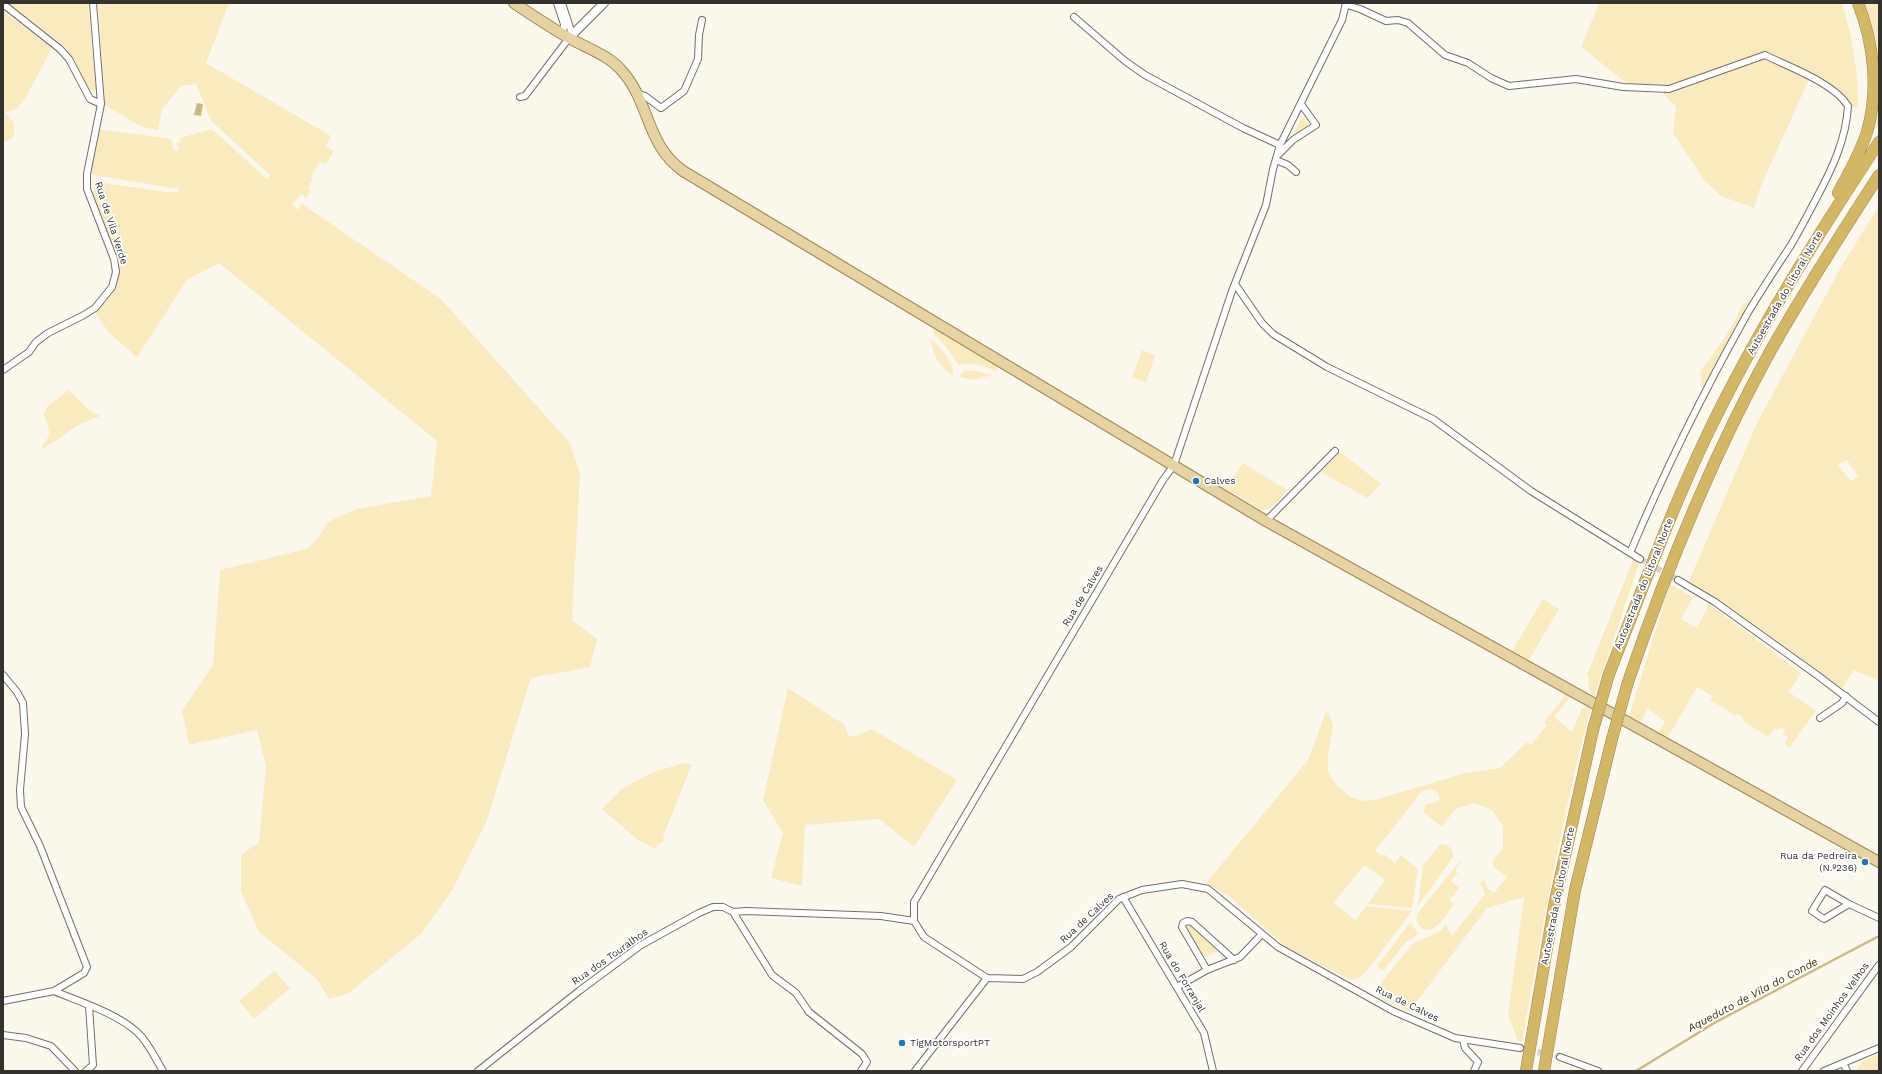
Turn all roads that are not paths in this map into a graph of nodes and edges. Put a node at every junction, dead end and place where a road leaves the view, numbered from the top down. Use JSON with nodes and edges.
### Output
{"nodes":[{"id":1,"x":93,"y":3,"type":"edge"},
{"id":2,"x":514,"y":3,"type":"edge"},
{"id":3,"x":551,"y":3,"type":"edge"},
{"id":4,"x":604,"y":3,"type":"edge"},
{"id":5,"x":1858,"y":3,"type":"edge"},
{"id":6,"x":3,"y":4,"type":"edge"},
{"id":7,"x":1346,"y":4,"type":"edge"},
{"id":8,"x":559,"y":5,"type":"edge"},
{"id":9,"x":1074,"y":17,"type":"dead end"},
{"id":10,"x":702,"y":20,"type":"dead end"},
{"id":11,"x":568,"y":35,"type":"junction"},
{"id":12,"x":637,"y":94,"type":"junction"},
{"id":13,"x":520,"y":98,"type":"dead end"},
{"id":14,"x":101,"y":104,"type":"junction"},
{"id":15,"x":1301,"y":104,"type":"junction"},
{"id":16,"x":1879,"y":142,"type":"edge"},
{"id":17,"x":1280,"y":145,"type":"junction"},
{"id":18,"x":1276,"y":158,"type":"junction"},
{"id":19,"x":1296,"y":172,"type":"dead end"},
{"id":20,"x":1879,"y":175,"type":"edge"},
{"id":21,"x":1836,"y":208,"type":"junction"},
{"id":22,"x":1235,"y":284,"type":"junction"},
{"id":23,"x":3,"y":370,"type":"edge"},
{"id":24,"x":1335,"y":450,"type":"dead end"},
{"id":25,"x":1174,"y":465,"type":"junction"},
{"id":26,"x":1266,"y":521,"type":"junction"},
{"id":27,"x":1630,"y":553,"type":"junction"},
{"id":28,"x":1640,"y":559,"type":"tunnel mouth"},
{"id":29,"x":1678,"y":580,"type":"tunnel mouth"},
{"id":30,"x":3,"y":675,"type":"edge"},
{"id":31,"x":1846,"y":696,"type":"junction"},
{"id":32,"x":1820,"y":718,"type":"dead end"},
{"id":33,"x":1879,"y":722,"type":"edge"},
{"id":34,"x":1879,"y":862,"type":"edge"},
{"id":35,"x":1123,"y":897,"type":"junction"},
{"id":36,"x":1849,"y":904,"type":"junction"},
{"id":37,"x":733,"y":912,"type":"junction"},
{"id":38,"x":1879,"y":918,"type":"edge"},
{"id":39,"x":914,"y":921,"type":"junction"},
{"id":40,"x":1262,"y":934,"type":"junction"},
{"id":41,"x":1234,"y":960,"type":"junction"},
{"id":42,"x":1879,"y":965,"type":"edge"},
{"id":43,"x":1207,"y":970,"type":"junction"},
{"id":44,"x":987,"y":978,"type":"junction"},
{"id":45,"x":1177,"y":987,"type":"junction"},
{"id":46,"x":54,"y":991,"type":"junction"},
{"id":47,"x":3,"y":1001,"type":"edge"},
{"id":48,"x":89,"y":1006,"type":"junction"},
{"id":49,"x":3,"y":1036,"type":"edge"},
{"id":50,"x":1463,"y":1039,"type":"junction"},
{"id":51,"x":1520,"y":1048,"type":"tunnel mouth"},
{"id":52,"x":1879,"y":1048,"type":"edge"},
{"id":53,"x":1560,"y":1057,"type":"tunnel mouth"},
{"id":54,"x":1843,"y":1063,"type":"junction"},
{"id":55,"x":75,"y":1071,"type":"edge"},
{"id":56,"x":86,"y":1071,"type":"edge"},
{"id":57,"x":163,"y":1071,"type":"edge"},
{"id":58,"x":478,"y":1071,"type":"edge"},
{"id":59,"x":861,"y":1071,"type":"edge"},
{"id":60,"x":915,"y":1071,"type":"edge"},
{"id":61,"x":1213,"y":1071,"type":"edge"},
{"id":62,"x":1474,"y":1071,"type":"edge"},
{"id":63,"x":1526,"y":1071,"type":"edge"},
{"id":64,"x":1544,"y":1071,"type":"edge"},
{"id":65,"x":1598,"y":1071,"type":"edge"},
{"id":66,"x":1802,"y":1071,"type":"edge"},
{"id":67,"x":1824,"y":1071,"type":"edge"},
{"id":68,"x":1847,"y":1071,"type":"edge"}],
"edges":[{"from":1,"to":14,"type":"street","name":"Rua de Vila Verde"},
{"from":2,"to":11,"type":"main road"},
{"from":3,"to":8,"type":"street"},
{"from":4,"to":11,"type":"street"},
{"from":5,"to":21,"type":"highway"},
{"from":6,"to":14,"type":"street"},
{"from":7,"to":15,"type":"street","name":"Rua de Calves"},
{"from":7,"to":27,"type":"street"},
{"from":8,"to":11,"type":"street"},
{"from":8,"to":11,"type":"street"},
{"from":9,"to":17,"type":"street"},
{"from":10,"to":12,"type":"street"},
{"from":11,"to":12,"type":"main road"},
{"from":11,"to":13,"type":"street"},
{"from":12,"to":25,"type":"main road"},
{"from":14,"to":23,"type":"street","name":"Rua de Vila Verde"},
{"from":15,"to":17,"type":"street","name":"Rua de Calves"},
{"from":15,"to":18,"type":"street"},
{"from":16,"to":21,"type":"highway","name":"Autoestrada do Litoral Norte"},
{"from":17,"to":18,"type":"street","name":"Rua de Calves"},
{"from":18,"to":19,"type":"street"},
{"from":18,"to":22,"type":"street","name":"Rua de Calves"},
{"from":20,"to":64,"type":"highway","name":"Autoestrada do Litoral Norte","bridge":true},
{"from":21,"to":63,"type":"highway","name":"Autoestrada do Litoral Norte","bridge":true},
{"from":22,"to":25,"type":"street","name":"Rua de Calves"},
{"from":22,"to":27,"type":"street"},
{"from":24,"to":26,"type":"street"},
{"from":25,"to":26,"type":"main road"},
{"from":25,"to":39,"type":"street","name":"Rua de Calves"},
{"from":26,"to":34,"type":"main road"},
{"from":27,"to":28,"type":"street"},
{"from":29,"to":31,"type":"street"},
{"from":30,"to":46,"type":"street"},
{"from":31,"to":32,"type":"street"},
{"from":31,"to":33,"type":"street"},
{"from":35,"to":40,"type":"street","name":"Rua de Calves"},
{"from":35,"to":44,"type":"street","name":"Rua de Calves"},
{"from":35,"to":45,"type":"street","name":"Rua do Forranjal"},
{"from":36,"to":36,"type":"street"},
{"from":36,"to":38,"type":"street"},
{"from":37,"to":39,"type":"street","name":"Rua dos Touralhos"},
{"from":37,"to":58,"type":"street","name":"Rua dos Touralhos"},
{"from":37,"to":59,"type":"street"},
{"from":39,"to":44,"type":"street"},
{"from":40,"to":41,"type":"street"},
{"from":40,"to":50,"type":"street","name":"Rua de Calves"},
{"from":41,"to":43,"type":"street"},
{"from":41,"to":43,"type":"street"},
{"from":42,"to":66,"type":"street","name":"Rua dos Moinhos Velhos"},
{"from":43,"to":45,"type":"street"},
{"from":44,"to":60,"type":"street"},
{"from":45,"to":61,"type":"street","name":"Rua do Forranjal"},
{"from":46,"to":47,"type":"street"},
{"from":46,"to":48,"type":"street"},
{"from":48,"to":56,"type":"street"},
{"from":48,"to":57,"type":"street"},
{"from":49,"to":55,"type":"street"},
{"from":50,"to":51,"type":"street","name":"Rua de Calves"},
{"from":50,"to":62,"type":"street"},
{"from":52,"to":54,"type":"street"},
{"from":53,"to":65,"type":"street"},
{"from":54,"to":67,"type":"street"},
{"from":54,"to":68,"type":"street"}]}
